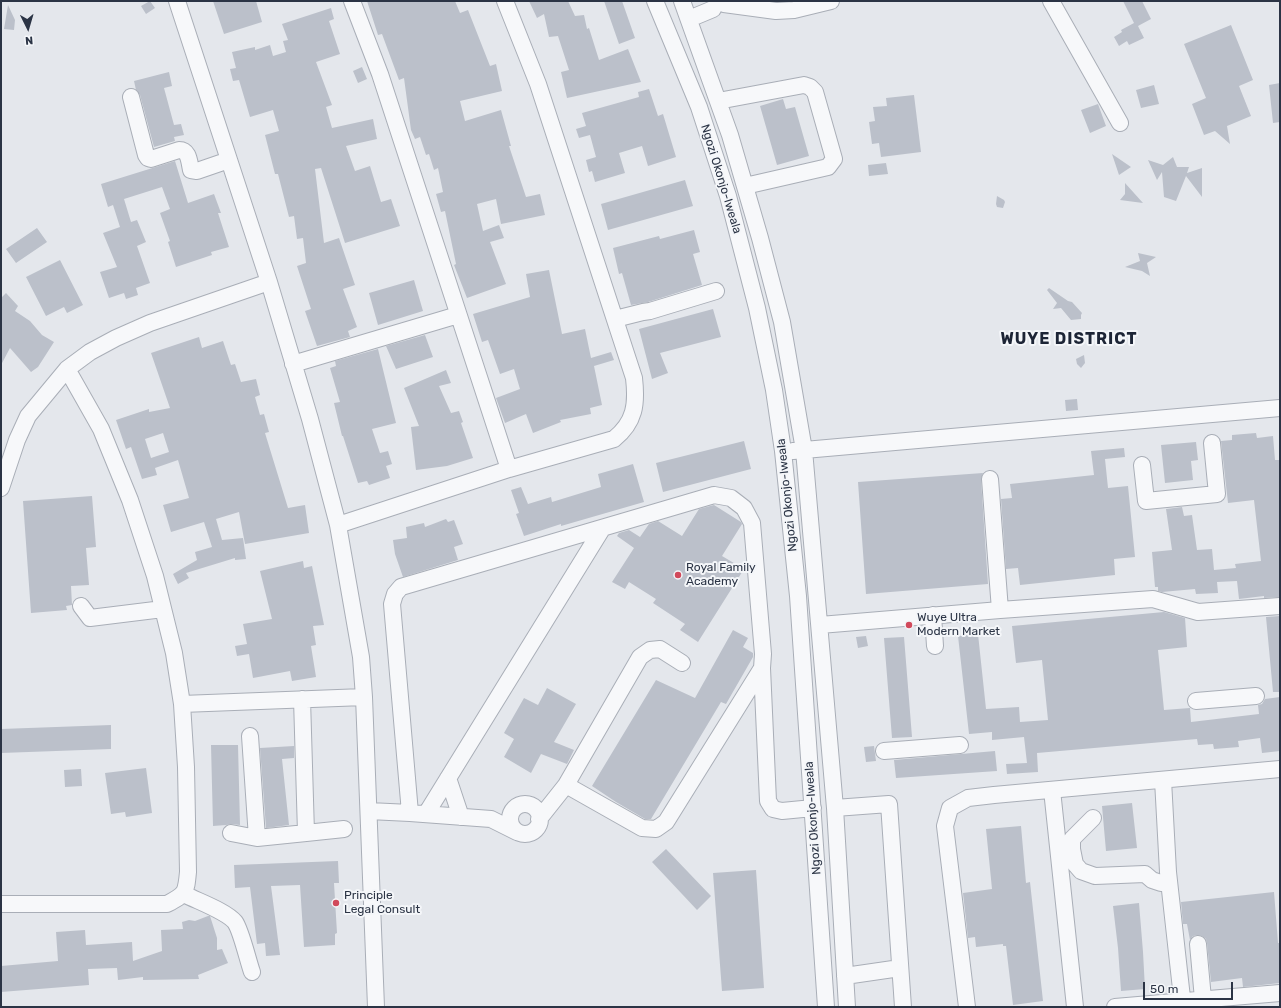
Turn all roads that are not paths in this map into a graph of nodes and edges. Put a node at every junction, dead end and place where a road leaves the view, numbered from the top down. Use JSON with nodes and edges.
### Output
{"nodes":[{"id":1,"x":177,"y":1,"type":"edge"},
{"id":2,"x":352,"y":1,"type":"edge"},
{"id":3,"x":505,"y":1,"type":"edge"},
{"id":4,"x":655,"y":1,"type":"edge"},
{"id":5,"x":682,"y":1,"type":"edge"},
{"id":6,"x":831,"y":1,"type":"edge"},
{"id":7,"x":1051,"y":1,"type":"edge"},
{"id":8,"x":730,"y":5,"type":"edge"},
{"id":9,"x":689,"y":19,"type":"junction"},
{"id":10,"x":131,"y":97,"type":"dead end"},
{"id":11,"x":718,"y":101,"type":"junction"},
{"id":12,"x":1120,"y":123,"type":"dead end"},
{"id":13,"x":229,"y":160,"type":"junction"},
{"id":14,"x":745,"y":186,"type":"junction"},
{"id":15,"x":269,"y":282,"type":"junction"},
{"id":16,"x":716,"y":291,"type":"dead end"},
{"id":17,"x":458,"y":315,"type":"junction"},
{"id":18,"x":615,"y":319,"type":"junction"},
{"id":19,"x":293,"y":364,"type":"junction"},
{"id":20,"x":67,"y":369,"type":"junction"},
{"id":21,"x":1280,"y":408,"type":"edge"},
{"id":22,"x":1212,"y":443,"type":"dead end"},
{"id":23,"x":804,"y":450,"type":"junction"},
{"id":24,"x":783,"y":451,"type":"junction"},
{"id":25,"x":1142,"y":465,"type":"dead end"},
{"id":26,"x":508,"y":469,"type":"junction"},
{"id":27,"x":990,"y":479,"type":"dead end"},
{"id":28,"x":1,"y":488,"type":"edge"},
{"id":29,"x":338,"y":525,"type":"junction"},
{"id":30,"x":602,"y":529,"type":"junction"},
{"id":31,"x":81,"y":606,"type":"dead end"},
{"id":32,"x":1280,"y":606,"type":"edge"},
{"id":33,"x":163,"y":609,"type":"junction"},
{"id":34,"x":1000,"y":610,"type":"junction"},
{"id":35,"x":933,"y":616,"type":"junction"},
{"id":36,"x":820,"y":625,"type":"junction"},
{"id":37,"x":935,"y":646,"type":"dead end"},
{"id":38,"x":682,"y":663,"type":"dead end"},
{"id":39,"x":762,"y":668,"type":"junction"},
{"id":40,"x":1256,"y":696,"type":"dead end"},
{"id":41,"x":364,"y":697,"type":"junction"},
{"id":42,"x":302,"y":700,"type":"junction"},
{"id":43,"x":1196,"y":701,"type":"dead end"},
{"id":44,"x":182,"y":704,"type":"junction"},
{"id":45,"x":250,"y":736,"type":"dead end"},
{"id":46,"x":960,"y":745,"type":"dead end"},
{"id":47,"x":884,"y":751,"type":"dead end"},
{"id":48,"x":1280,"y":769,"type":"edge"},
{"id":49,"x":448,"y":778,"type":"junction"},
{"id":50,"x":1162,"y":780,"type":"junction"},
{"id":51,"x":566,"y":784,"type":"junction"},
{"id":52,"x":1052,"y":790,"type":"junction"},
{"id":53,"x":552,"y":803,"type":"junction"},
{"id":54,"x":520,"y":807,"type":"junction"},
{"id":55,"x":812,"y":808,"type":"junction"},
{"id":56,"x":835,"y":808,"type":"junction"},
{"id":57,"x":369,"y":811,"type":"junction"},
{"id":58,"x":410,"y":813,"type":"junction"},
{"id":59,"x":426,"y":814,"type":"junction"},
{"id":60,"x":461,"y":817,"type":"junction"},
{"id":61,"x":1093,"y":818,"type":"dead end"},
{"id":62,"x":491,"y":819,"type":"junction"},
{"id":63,"x":539,"y":819,"type":"junction"},
{"id":64,"x":344,"y":829,"type":"dead end"},
{"id":65,"x":517,"y":832,"type":"junction"},
{"id":66,"x":231,"y":833,"type":"dead end"},
{"id":67,"x":306,"y":833,"type":"junction"},
{"id":68,"x":257,"y":838,"type":"junction"},
{"id":69,"x":1170,"y":882,"type":"junction"},
{"id":70,"x":184,"y":894,"type":"junction"},
{"id":71,"x":1,"y":904,"type":"edge"},
{"id":72,"x":1198,"y":944,"type":"dead end"},
{"id":73,"x":900,"y":968,"type":"junction"},
{"id":74,"x":252,"y":972,"type":"dead end"},
{"id":75,"x":845,"y":976,"type":"junction"},
{"id":76,"x":1280,"y":993,"type":"edge"},
{"id":77,"x":1203,"y":999,"type":"junction"},
{"id":78,"x":1183,"y":1004,"type":"edge"},
{"id":79,"x":376,"y":1007,"type":"edge"},
{"id":80,"x":826,"y":1007,"type":"edge"},
{"id":81,"x":847,"y":1007,"type":"edge"},
{"id":82,"x":903,"y":1007,"type":"edge"},
{"id":83,"x":967,"y":1007,"type":"edge"},
{"id":84,"x":1076,"y":1007,"type":"edge"},
{"id":85,"x":1115,"y":1007,"type":"edge"}],
"edges":[{"from":1,"to":13,"type":"street"},
{"from":2,"to":17,"type":"street"},
{"from":3,"to":18,"type":"street"},
{"from":4,"to":24,"type":"street","name":"Ngozi Okonjo-Iweala"},
{"from":5,"to":9,"type":"street","name":"Ngozi Okonjo-Iweala"},
{"from":6,"to":8,"type":"street"},
{"from":7,"to":12,"type":"street"},
{"from":8,"to":9,"type":"street"},
{"from":9,"to":11,"type":"street","name":"Ngozi Okonjo-Iweala"},
{"from":10,"to":13,"type":"street"},
{"from":11,"to":14,"type":"street","name":"Ngozi Okonjo-Iweala"},
{"from":11,"to":14,"type":"street"},
{"from":13,"to":15,"type":"street"},
{"from":14,"to":23,"type":"street","name":"Ngozi Okonjo-Iweala"},
{"from":15,"to":19,"type":"street"},
{"from":15,"to":20,"type":"street"},
{"from":16,"to":18,"type":"street"},
{"from":17,"to":19,"type":"street"},
{"from":17,"to":26,"type":"street"},
{"from":18,"to":26,"type":"street"},
{"from":19,"to":29,"type":"street"},
{"from":20,"to":28,"type":"street"},
{"from":20,"to":33,"type":"street"},
{"from":21,"to":23,"type":"street"},
{"from":22,"to":25,"type":"street"},
{"from":23,"to":24,"type":"street"},
{"from":23,"to":36,"type":"street","name":"Ngozi Okonjo-Iweala"},
{"from":24,"to":55,"type":"street","name":"Ngozi Okonjo-Iweala"},
{"from":26,"to":29,"type":"street"},
{"from":27,"to":34,"type":"street"},
{"from":29,"to":41,"type":"street"},
{"from":30,"to":39,"type":"street"},
{"from":30,"to":49,"type":"street"},
{"from":30,"to":58,"type":"street"},
{"from":31,"to":33,"type":"street"},
{"from":32,"to":34,"type":"street"},
{"from":33,"to":44,"type":"street"},
{"from":34,"to":35,"type":"street"},
{"from":35,"to":36,"type":"street"},
{"from":35,"to":37,"type":"street"},
{"from":36,"to":56,"type":"street","name":"Ngozi Okonjo-Iweala"},
{"from":38,"to":51,"type":"street"},
{"from":39,"to":51,"type":"street"},
{"from":39,"to":55,"type":"street"},
{"from":40,"to":43,"type":"street"},
{"from":41,"to":42,"type":"street"},
{"from":41,"to":57,"type":"street"},
{"from":42,"to":44,"type":"street"},
{"from":42,"to":67,"type":"street"},
{"from":44,"to":70,"type":"street"},
{"from":45,"to":68,"type":"street"},
{"from":46,"to":47,"type":"street"},
{"from":48,"to":50,"type":"street"},
{"from":49,"to":59,"type":"street"},
{"from":49,"to":60,"type":"street"},
{"from":50,"to":52,"type":"street"},
{"from":50,"to":69,"type":"street"},
{"from":51,"to":53,"type":"street"},
{"from":52,"to":83,"type":"street"},
{"from":52,"to":84,"type":"street"},
{"from":53,"to":54,"type":"street"},
{"from":53,"to":63,"type":"street"},
{"from":54,"to":62,"type":"street"},
{"from":54,"to":63,"type":"street"},
{"from":54,"to":65,"type":"street"},
{"from":55,"to":80,"type":"street","name":"Ngozi Okonjo-Iweala"},
{"from":56,"to":73,"type":"street"},
{"from":56,"to":75,"type":"street","name":"Ngozi Okonjo-Iweala"},
{"from":57,"to":58,"type":"street"},
{"from":57,"to":79,"type":"street"},
{"from":58,"to":59,"type":"street"},
{"from":59,"to":60,"type":"street"},
{"from":60,"to":62,"type":"street"},
{"from":61,"to":69,"type":"street"},
{"from":62,"to":65,"type":"street"},
{"from":63,"to":65,"type":"street"},
{"from":64,"to":67,"type":"street"},
{"from":66,"to":68,"type":"street"},
{"from":67,"to":68,"type":"street"},
{"from":69,"to":78,"type":"street"},
{"from":70,"to":71,"type":"street"},
{"from":70,"to":74,"type":"street"},
{"from":72,"to":77,"type":"street"},
{"from":73,"to":75,"type":"street"},
{"from":73,"to":82,"type":"street"},
{"from":75,"to":81,"type":"street","name":"Ngozi Okonjo-Iweala"},
{"from":76,"to":77,"type":"street"},
{"from":77,"to":78,"type":"street"},
{"from":78,"to":85,"type":"street"}]}
